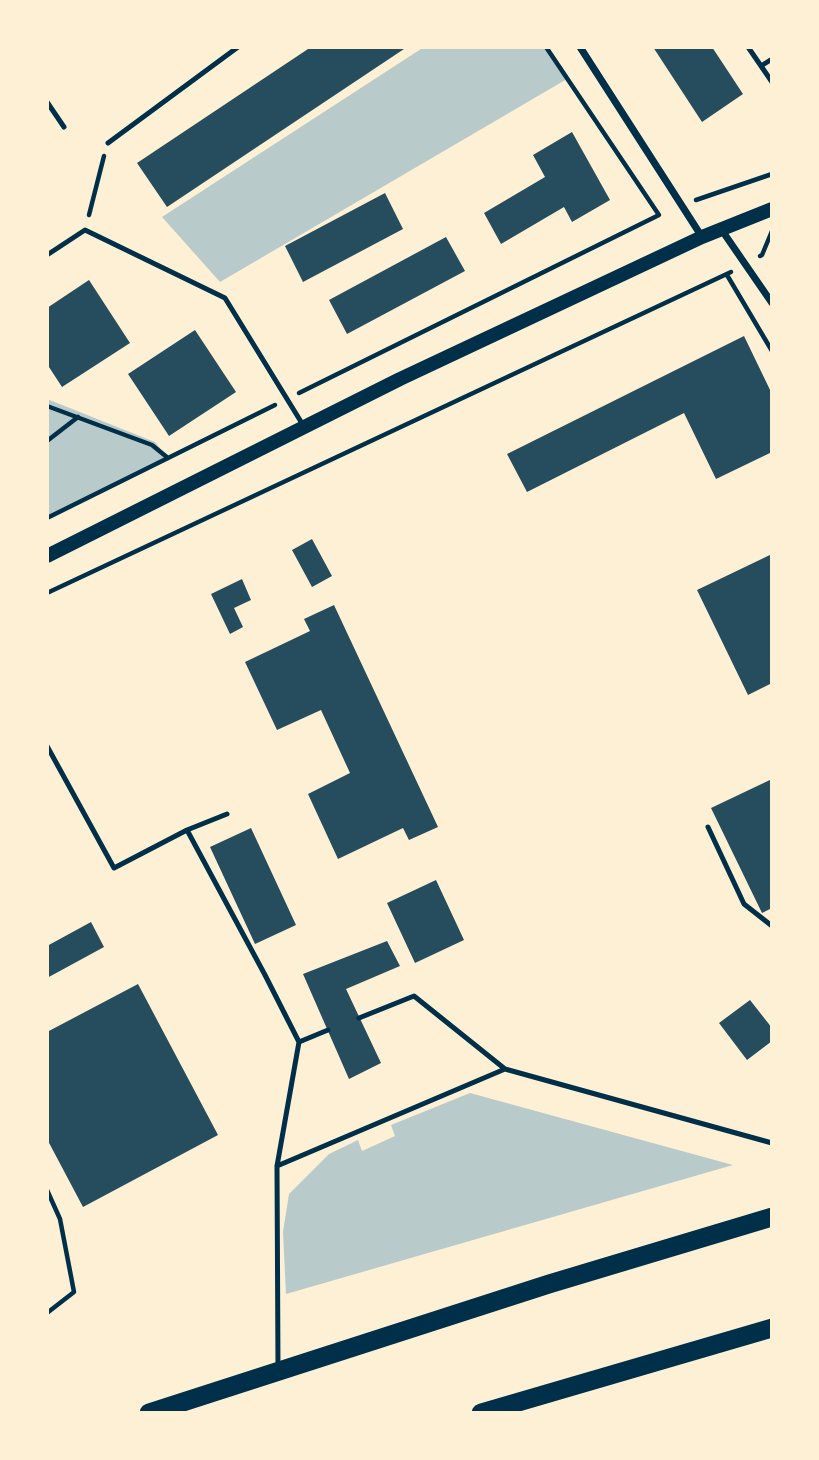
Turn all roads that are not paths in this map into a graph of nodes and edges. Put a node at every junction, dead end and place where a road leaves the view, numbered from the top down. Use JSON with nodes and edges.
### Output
{"nodes":[{"id":1,"x":238,"y":47,"type":"edge"},
{"id":2,"x":580,"y":47,"type":"edge"},
{"id":3,"x":748,"y":47,"type":"edge"},
{"id":4,"x":772,"y":59,"type":"edge"},
{"id":5,"x":761,"y":66,"type":"junction"},
{"id":6,"x":772,"y":82,"type":"edge"},
{"id":7,"x":47,"y":102,"type":"edge"},
{"id":8,"x":64,"y":127,"type":"dead end"},
{"id":9,"x":108,"y":143,"type":"road end"},
{"id":10,"x":772,"y":209,"type":"edge"},
{"id":11,"x":721,"y":228,"type":"junction"},
{"id":12,"x":702,"y":236,"type":"junction"},
{"id":13,"x":47,"y":255,"type":"edge"},
{"id":14,"x":772,"y":303,"type":"edge"},
{"id":15,"x":304,"y":427,"type":"junction"},
{"id":16,"x":47,"y":556,"type":"edge"},
{"id":17,"x":47,"y":746,"type":"edge"},
{"id":18,"x":228,"y":814,"type":"dead end"},
{"id":19,"x":708,"y":827,"type":"dead end"},
{"id":20,"x":187,"y":830,"type":"junction"},
{"id":21,"x":772,"y":926,"type":"edge"},
{"id":22,"x":359,"y":1018,"type":"dead end"},
{"id":23,"x":328,"y":1030,"type":"dead end"},
{"id":24,"x":299,"y":1041,"type":"junction"},
{"id":25,"x":505,"y":1069,"type":"junction"},
{"id":26,"x":772,"y":1143,"type":"edge"},
{"id":27,"x":277,"y":1166,"type":"junction"},
{"id":28,"x":772,"y":1217,"type":"edge"},
{"id":29,"x":772,"y":1328,"type":"edge"},
{"id":30,"x":278,"y":1371,"type":"junction"},
{"id":31,"x":149,"y":1413,"type":"edge"},
{"id":32,"x":481,"y":1413,"type":"edge"}],
"edges":[{"from":1,"to":9,"type":"lane"},
{"from":2,"to":12,"type":"street"},
{"from":3,"to":5,"type":"lane"},
{"from":4,"to":5,"type":"lane"},
{"from":5,"to":6,"type":"lane"},
{"from":7,"to":8,"type":"lane"},
{"from":10,"to":11,"type":"main road"},
{"from":11,"to":12,"type":"main road"},
{"from":11,"to":14,"type":"street"},
{"from":12,"to":15,"type":"main road"},
{"from":13,"to":15,"type":"lane"},
{"from":15,"to":16,"type":"main road"},
{"from":17,"to":20,"type":"lane"},
{"from":18,"to":20,"type":"lane"},
{"from":19,"to":21,"type":"lane"},
{"from":20,"to":24,"type":"lane"},
{"from":22,"to":25,"type":"lane"},
{"from":23,"to":24,"type":"lane"},
{"from":24,"to":27,"type":"lane"},
{"from":25,"to":26,"type":"lane"},
{"from":25,"to":27,"type":"lane"},
{"from":27,"to":30,"type":"lane"},
{"from":28,"to":30,"type":"highway"},
{"from":29,"to":32,"type":"highway"},
{"from":30,"to":31,"type":"highway"}]}
